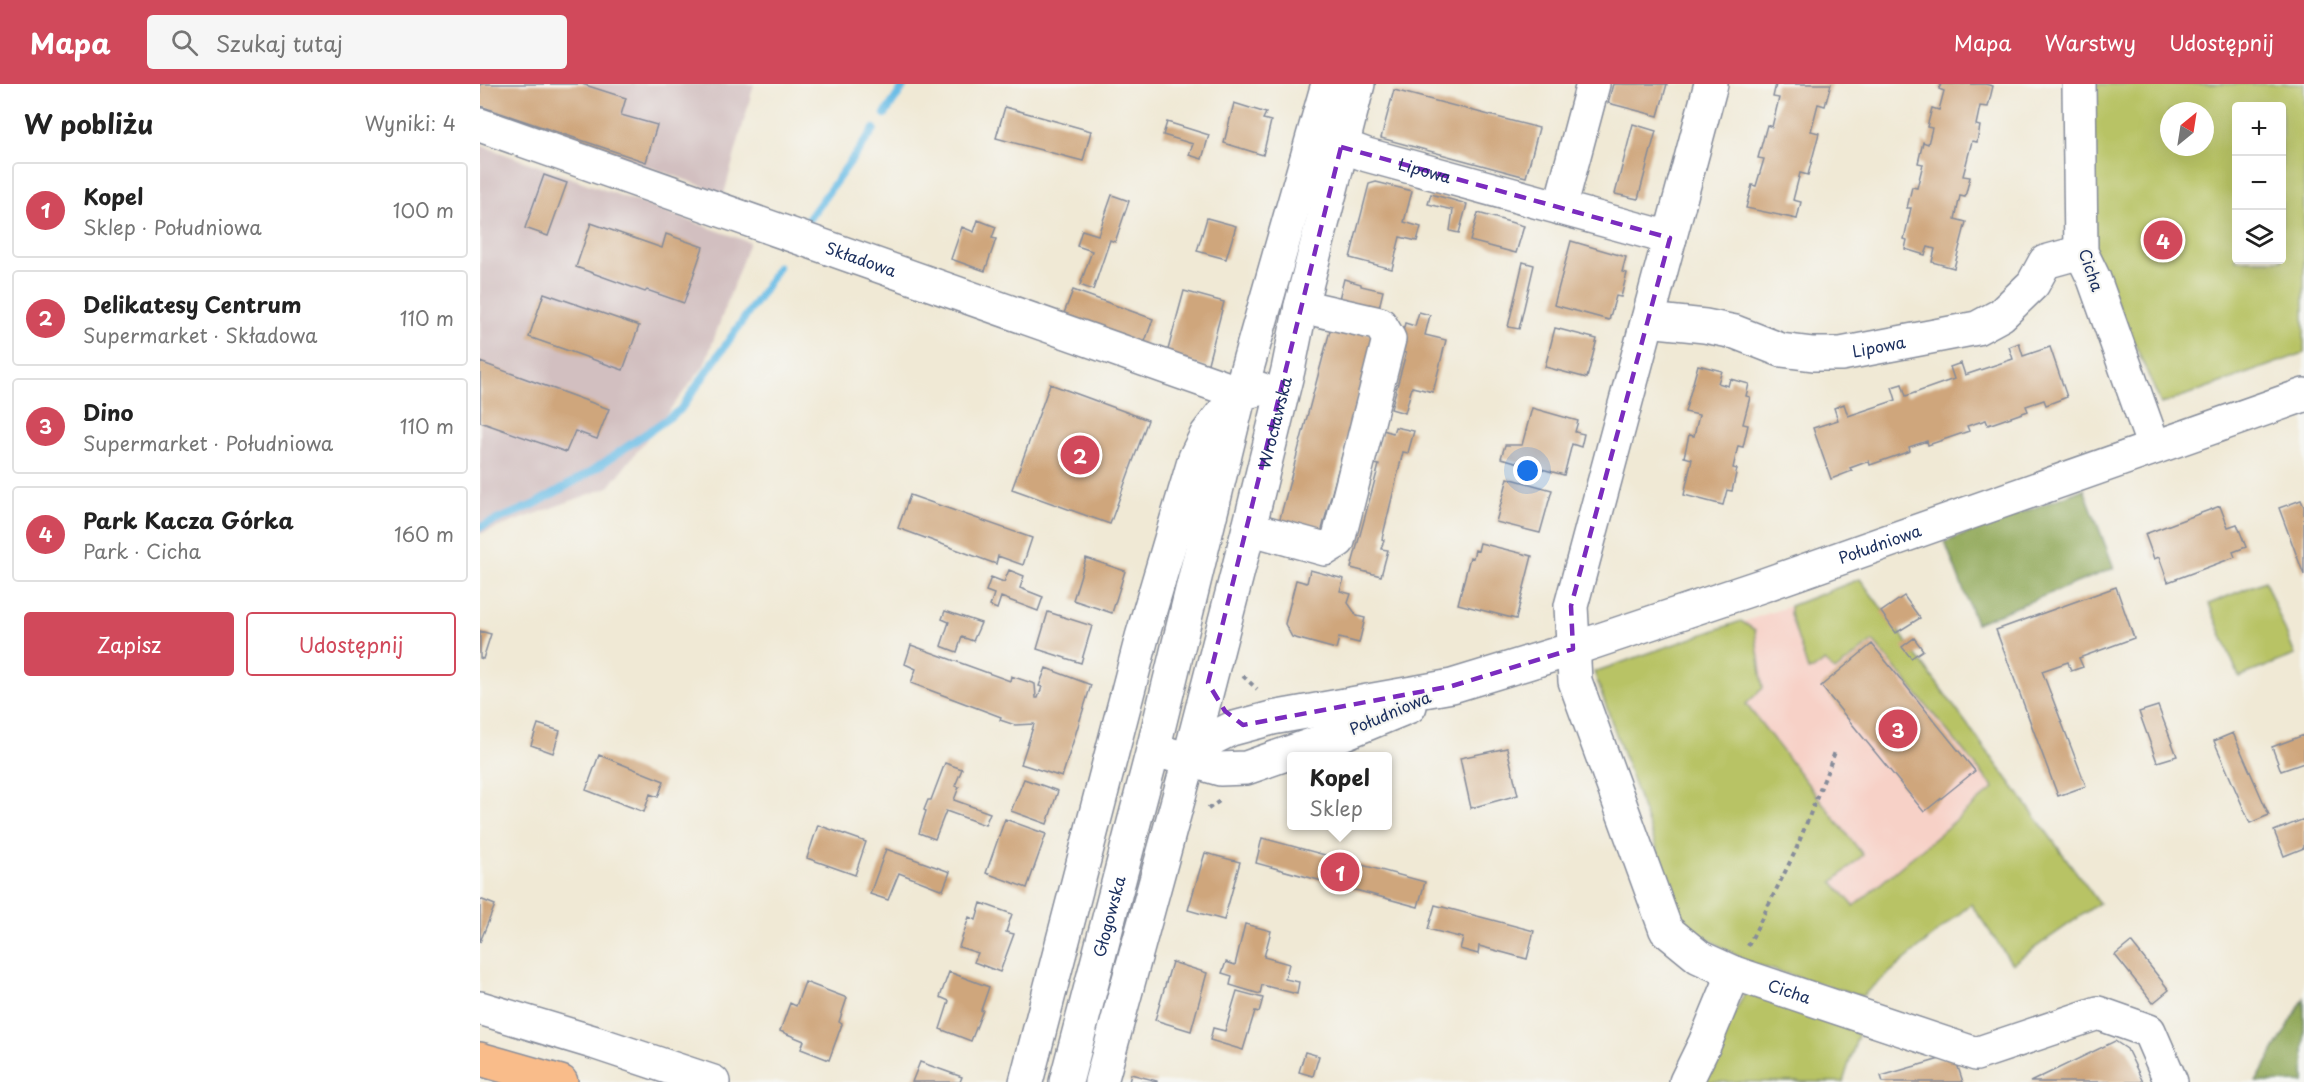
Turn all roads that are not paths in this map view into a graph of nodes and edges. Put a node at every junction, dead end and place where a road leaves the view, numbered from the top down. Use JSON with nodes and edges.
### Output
{"nodes":[{"id":1,"x":1328,"y":84,"type":"edge"},
{"id":2,"x":1358,"y":84,"type":"edge"},
{"id":3,"x":1593,"y":84,"type":"edge"},
{"id":4,"x":1712,"y":84,"type":"edge"},
{"id":5,"x":2079,"y":84,"type":"edge"},
{"id":6,"x":480,"y":125,"type":"edge"},
{"id":7,"x":1328,"y":141,"type":"junction"},
{"id":8,"x":1560,"y":208,"type":"junction"},
{"id":9,"x":1670,"y":238,"type":"junction"},
{"id":10,"x":2081,"y":252,"type":"junction"},
{"id":11,"x":1301,"y":306,"type":"junction"},
{"id":12,"x":1648,"y":320,"type":"junction"},
{"id":13,"x":1288,"y":370,"type":"junction"},
{"id":14,"x":1240,"y":393,"type":"junction"},
{"id":15,"x":2304,"y":395,"type":"edge"},
{"id":16,"x":2154,"y":447,"type":"junction"},
{"id":17,"x":1261,"y":475,"type":"junction"},
{"id":18,"x":1249,"y":528,"type":"junction"},
{"id":19,"x":1573,"y":649,"type":"junction"},
{"id":20,"x":1208,"y":683,"type":"junction"},
{"id":21,"x":1452,"y":686,"type":"junction"},
{"id":22,"x":1243,"y":725,"type":"junction"},
{"id":23,"x":1153,"y":750,"type":"junction"},
{"id":24,"x":1290,"y":752,"type":"edge"},
{"id":25,"x":1287,"y":753,"type":"edge"},
{"id":26,"x":1189,"y":760,"type":"junction"},
{"id":27,"x":1734,"y":973,"type":"junction"},
{"id":28,"x":480,"y":1008,"type":"edge"},
{"id":29,"x":480,"y":1059,"type":"edge"},
{"id":30,"x":561,"y":1082,"type":"edge"},
{"id":31,"x":713,"y":1082,"type":"edge"},
{"id":32,"x":1026,"y":1082,"type":"edge"},
{"id":33,"x":1066,"y":1082,"type":"edge"},
{"id":34,"x":1101,"y":1082,"type":"edge"},
{"id":35,"x":1686,"y":1082,"type":"edge"},
{"id":36,"x":2171,"y":1082,"type":"edge"}],
"edges":[{"from":1,"to":7,"type":"street","name":"Wrocławska"},
{"from":2,"to":7,"type":"street","name":"Wrocławska"},
{"from":3,"to":8,"type":"street"},
{"from":4,"to":9,"type":"street"},
{"from":5,"to":10,"type":"street","name":"Cicha"},
{"from":6,"to":14,"type":"street","name":"Składowa"},
{"from":7,"to":8,"type":"street","name":"Lipowa"},
{"from":7,"to":11,"type":"street","name":"Wrocławska"},
{"from":7,"to":14,"type":"street","name":"Wrocławska"},
{"from":8,"to":9,"type":"street","name":"Lipowa"},
{"from":9,"to":12,"type":"street"},
{"from":10,"to":12,"type":"street","name":"Lipowa"},
{"from":10,"to":16,"type":"street","name":"Cicha"},
{"from":11,"to":13,"type":"street","name":"Wrocławska"},
{"from":11,"to":18,"type":"street"},
{"from":12,"to":19,"type":"street"},
{"from":13,"to":14,"type":"street"},
{"from":13,"to":17,"type":"street","name":"Wrocławska"},
{"from":14,"to":17,"type":"street"},
{"from":14,"to":23,"type":"street","name":"Wrocławska"},
{"from":14,"to":32,"type":"street"},
{"from":15,"to":16,"type":"street","name":"Południowa"},
{"from":16,"to":19,"type":"street","name":"Południowa"},
{"from":17,"to":18,"type":"street","name":"Wrocławska"},
{"from":18,"to":20,"type":"street","name":"Wrocławska"},
{"from":19,"to":21,"type":"street","name":"Południowa"},
{"from":19,"to":27,"type":"street","name":"Cicha"},
{"from":20,"to":22,"type":"street"},
{"from":20,"to":26,"type":"street","name":"Wrocławska"},
{"from":21,"to":22,"type":"street","name":"Południowa"},
{"from":21,"to":24,"type":"street","name":"Południowa"},
{"from":22,"to":26,"type":"street","name":"Południowa"},
{"from":23,"to":26,"type":"street","name":"Południowa"},
{"from":23,"to":33,"type":"street","name":"Głogowska"},
{"from":25,"to":26,"type":"street","name":"Południowa"},
{"from":26,"to":34,"type":"street"},
{"from":27,"to":35,"type":"street"},
{"from":27,"to":36,"type":"street","name":"Cicha"},
{"from":28,"to":31,"type":"street"},
{"from":29,"to":30,"type":"main road"}]}
